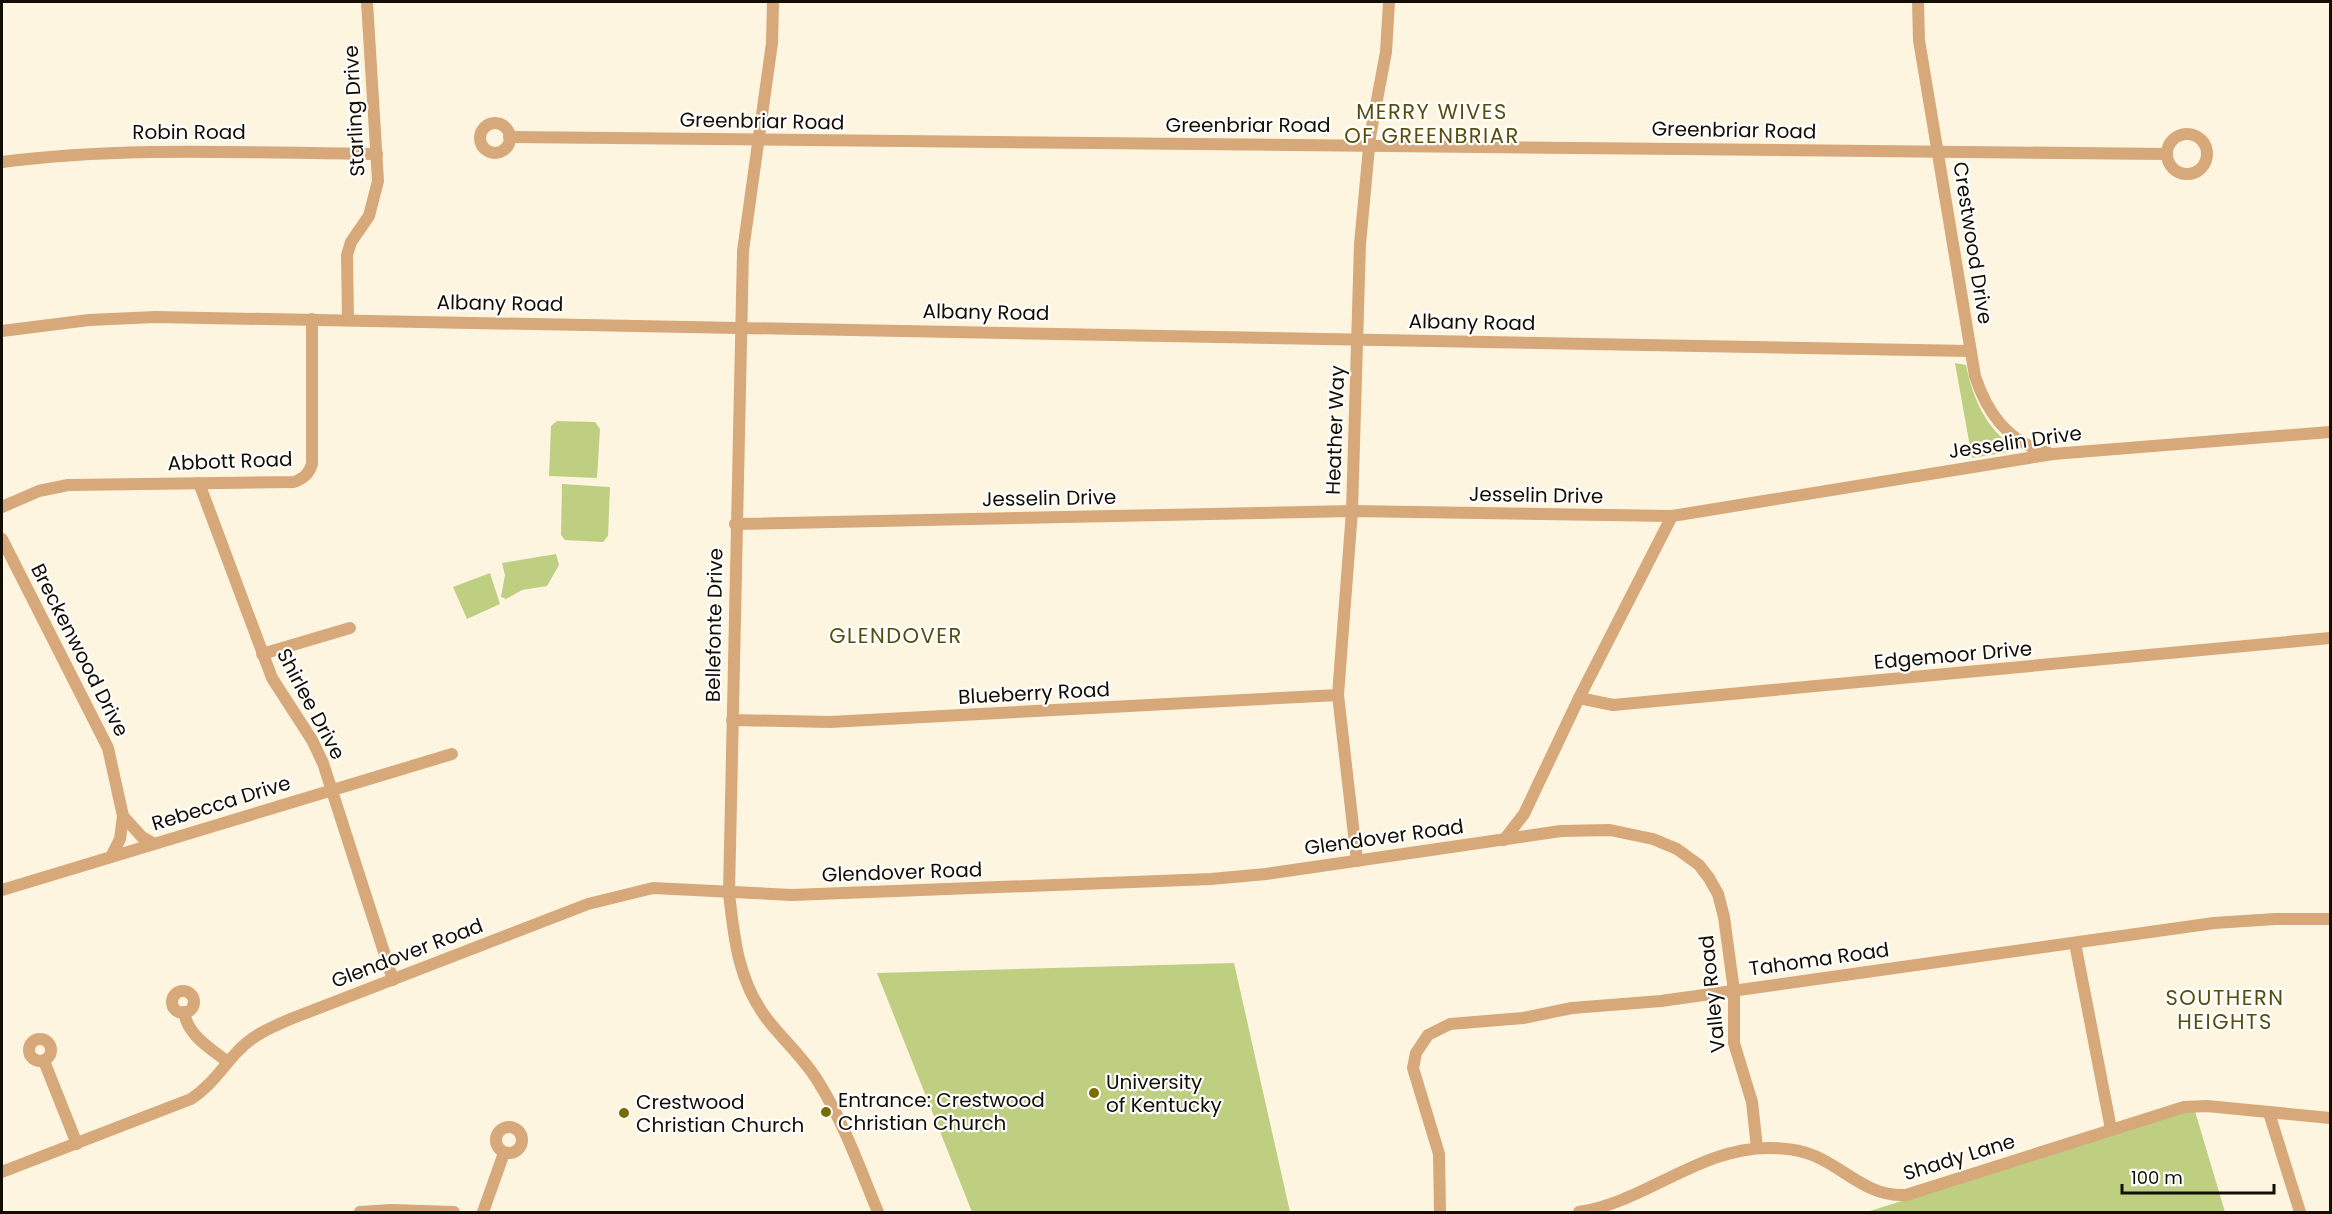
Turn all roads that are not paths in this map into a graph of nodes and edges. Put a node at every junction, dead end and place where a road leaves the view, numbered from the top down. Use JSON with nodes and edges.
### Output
{"nodes":[{"id":1,"x":367,"y":2,"type":"edge"},
{"id":2,"x":772,"y":2,"type":"edge"},
{"id":3,"x":1389,"y":2,"type":"edge"},
{"id":4,"x":1918,"y":2,"type":"edge"},
{"id":5,"x":509,"y":136,"type":"dead end"},
{"id":6,"x":758,"y":140,"type":"junction"},
{"id":7,"x":1370,"y":146,"type":"junction"},
{"id":8,"x":1938,"y":151,"type":"junction"},
{"id":9,"x":377,"y":154,"type":"junction"},
{"id":10,"x":2166,"y":154,"type":"dead end"},
{"id":11,"x":2,"y":162,"type":"edge"},
{"id":12,"x":312,"y":319,"type":"junction"},
{"id":13,"x":348,"y":320,"type":"junction"},
{"id":14,"x":741,"y":327,"type":"junction"},
{"id":15,"x":2,"y":331,"type":"edge"},
{"id":16,"x":1357,"y":340,"type":"junction"},
{"id":17,"x":1970,"y":351,"type":"junction"},
{"id":18,"x":2331,"y":432,"type":"edge"},
{"id":19,"x":2053,"y":454,"type":"junction"},
{"id":20,"x":199,"y":483,"type":"junction"},
{"id":21,"x":2,"y":507,"type":"edge"},
{"id":22,"x":1352,"y":511,"type":"junction"},
{"id":23,"x":1672,"y":516,"type":"junction"},
{"id":24,"x":735,"y":524,"type":"junction"},
{"id":25,"x":2,"y":539,"type":"edge"},
{"id":26,"x":350,"y":628,"type":"dead end"},
{"id":27,"x":2331,"y":638,"type":"edge"},
{"id":28,"x":262,"y":654,"type":"junction"},
{"id":29,"x":1338,"y":696,"type":"junction"},
{"id":30,"x":1580,"y":698,"type":"junction"},
{"id":31,"x":732,"y":720,"type":"junction"},
{"id":32,"x":452,"y":753,"type":"dead end"},
{"id":33,"x":331,"y":789,"type":"junction"},
{"id":34,"x":123,"y":816,"type":"junction"},
{"id":35,"x":1503,"y":840,"type":"junction"},
{"id":36,"x":154,"y":844,"type":"junction"},
{"id":37,"x":111,"y":857,"type":"junction"},
{"id":38,"x":1357,"y":861,"type":"junction"},
{"id":39,"x":2,"y":890,"type":"edge"},
{"id":40,"x":729,"y":893,"type":"junction"},
{"id":41,"x":2331,"y":919,"type":"edge"},
{"id":42,"x":2075,"y":943,"type":"junction"},
{"id":43,"x":393,"y":980,"type":"junction"},
{"id":44,"x":1734,"y":991,"type":"junction"},
{"id":45,"x":184,"y":1012,"type":"dead end"},
{"id":46,"x":44,"y":1060,"type":"dead end"},
{"id":47,"x":228,"y":1062,"type":"junction"},
{"id":48,"x":2269,"y":1113,"type":"junction"},
{"id":49,"x":2331,"y":1118,"type":"edge"},
{"id":50,"x":2111,"y":1129,"type":"junction"},
{"id":51,"x":77,"y":1144,"type":"junction"},
{"id":52,"x":1757,"y":1148,"type":"junction"},
{"id":53,"x":504,"y":1153,"type":"dead end"},
{"id":54,"x":2,"y":1172,"type":"edge"},
{"id":55,"x":360,"y":1212,"type":"edge"},
{"id":56,"x":454,"y":1212,"type":"edge"},
{"id":57,"x":483,"y":1212,"type":"edge"},
{"id":58,"x":878,"y":1212,"type":"edge"},
{"id":59,"x":1440,"y":1212,"type":"edge"},
{"id":60,"x":1579,"y":1212,"type":"edge"},
{"id":61,"x":2300,"y":1212,"type":"edge"}],
"edges":[{"from":1,"to":9,"type":"street","name":"Starling Drive"},
{"from":2,"to":6,"type":"street","name":"Bellefonte Drive"},
{"from":3,"to":7,"type":"street","name":"Heather Way"},
{"from":4,"to":8,"type":"street","name":"Crestwood Drive"},
{"from":5,"to":6,"type":"street","name":"Greenbriar Road"},
{"from":6,"to":7,"type":"street","name":"Greenbriar Road"},
{"from":6,"to":14,"type":"street","name":"Bellefonte Drive"},
{"from":7,"to":8,"type":"street","name":"Greenbriar Road"},
{"from":7,"to":16,"type":"street","name":"Heather Way"},
{"from":8,"to":10,"type":"street","name":"Greenbriar Road"},
{"from":8,"to":17,"type":"street","name":"Crestwood Drive"},
{"from":9,"to":11,"type":"street","name":"Robin Road"},
{"from":9,"to":13,"type":"street","name":"Starling Drive"},
{"from":12,"to":13,"type":"street","name":"Albany Road"},
{"from":12,"to":15,"type":"street","name":"Albany Road"},
{"from":12,"to":20,"type":"street","name":"Abbott Road"},
{"from":13,"to":14,"type":"street","name":"Albany Road"},
{"from":14,"to":16,"type":"street","name":"Albany Road"},
{"from":14,"to":24,"type":"street","name":"Bellefonte Drive"},
{"from":16,"to":17,"type":"street","name":"Albany Road"},
{"from":16,"to":22,"type":"street","name":"Heather Way"},
{"from":17,"to":19,"type":"street","name":"Crestwood Drive"},
{"from":18,"to":19,"type":"street","name":"Jesselin Drive"},
{"from":19,"to":23,"type":"street","name":"Jesselin Drive"},
{"from":20,"to":21,"type":"street","name":"Abbott Road"},
{"from":20,"to":28,"type":"street","name":"Shirlee Drive"},
{"from":22,"to":23,"type":"street","name":"Jesselin Drive"},
{"from":22,"to":24,"type":"street","name":"Jesselin Drive"},
{"from":22,"to":29,"type":"street","name":"Heather Way"},
{"from":23,"to":30,"type":"street"},
{"from":24,"to":31,"type":"street","name":"Bellefonte Drive"},
{"from":25,"to":34,"type":"street","name":"Breckenwood Drive"},
{"from":26,"to":28,"type":"street"},
{"from":27,"to":30,"type":"street","name":"Edgemoor Drive"},
{"from":28,"to":33,"type":"street","name":"Shirlee Drive"},
{"from":29,"to":31,"type":"street","name":"Blueberry Road"},
{"from":29,"to":38,"type":"street","name":"Heather Way"},
{"from":30,"to":35,"type":"street"},
{"from":31,"to":40,"type":"street","name":"Bellefonte Drive"},
{"from":32,"to":33,"type":"street","name":"Rebecca Drive"},
{"from":33,"to":36,"type":"street","name":"Rebecca Drive"},
{"from":33,"to":43,"type":"street","name":"Shirlee Drive"},
{"from":34,"to":36,"type":"street"},
{"from":34,"to":37,"type":"street","name":"Breckenwood Drive"},
{"from":35,"to":38,"type":"street","name":"Glendover Road"},
{"from":35,"to":44,"type":"street","name":"Valley Road"},
{"from":36,"to":37,"type":"street","name":"Rebecca Drive"},
{"from":37,"to":39,"type":"street","name":"Rebecca Drive"},
{"from":38,"to":40,"type":"street","name":"Glendover Road"},
{"from":40,"to":43,"type":"street","name":"Glendover Road"},
{"from":40,"to":58,"type":"street","name":"Bellefonte Drive"},
{"from":41,"to":42,"type":"street","name":"Tahoma Road"},
{"from":42,"to":44,"type":"street","name":"Tahoma Road"},
{"from":42,"to":50,"type":"street"},
{"from":43,"to":47,"type":"street","name":"Glendover Road"},
{"from":44,"to":52,"type":"street","name":"Valley Road"},
{"from":44,"to":59,"type":"street","name":"Tahoma Road"},
{"from":45,"to":47,"type":"street"},
{"from":46,"to":51,"type":"street"},
{"from":47,"to":51,"type":"street","name":"Glendover Road"},
{"from":48,"to":49,"type":"street","name":"Shady Lane"},
{"from":48,"to":50,"type":"street","name":"Shady Lane"},
{"from":48,"to":61,"type":"street"},
{"from":50,"to":52,"type":"street","name":"Shady Lane"},
{"from":51,"to":54,"type":"street","name":"Glendover Road"},
{"from":52,"to":60,"type":"street","name":"Shady Lane"},
{"from":53,"to":57,"type":"street"},
{"from":55,"to":56,"type":"street"}]}
